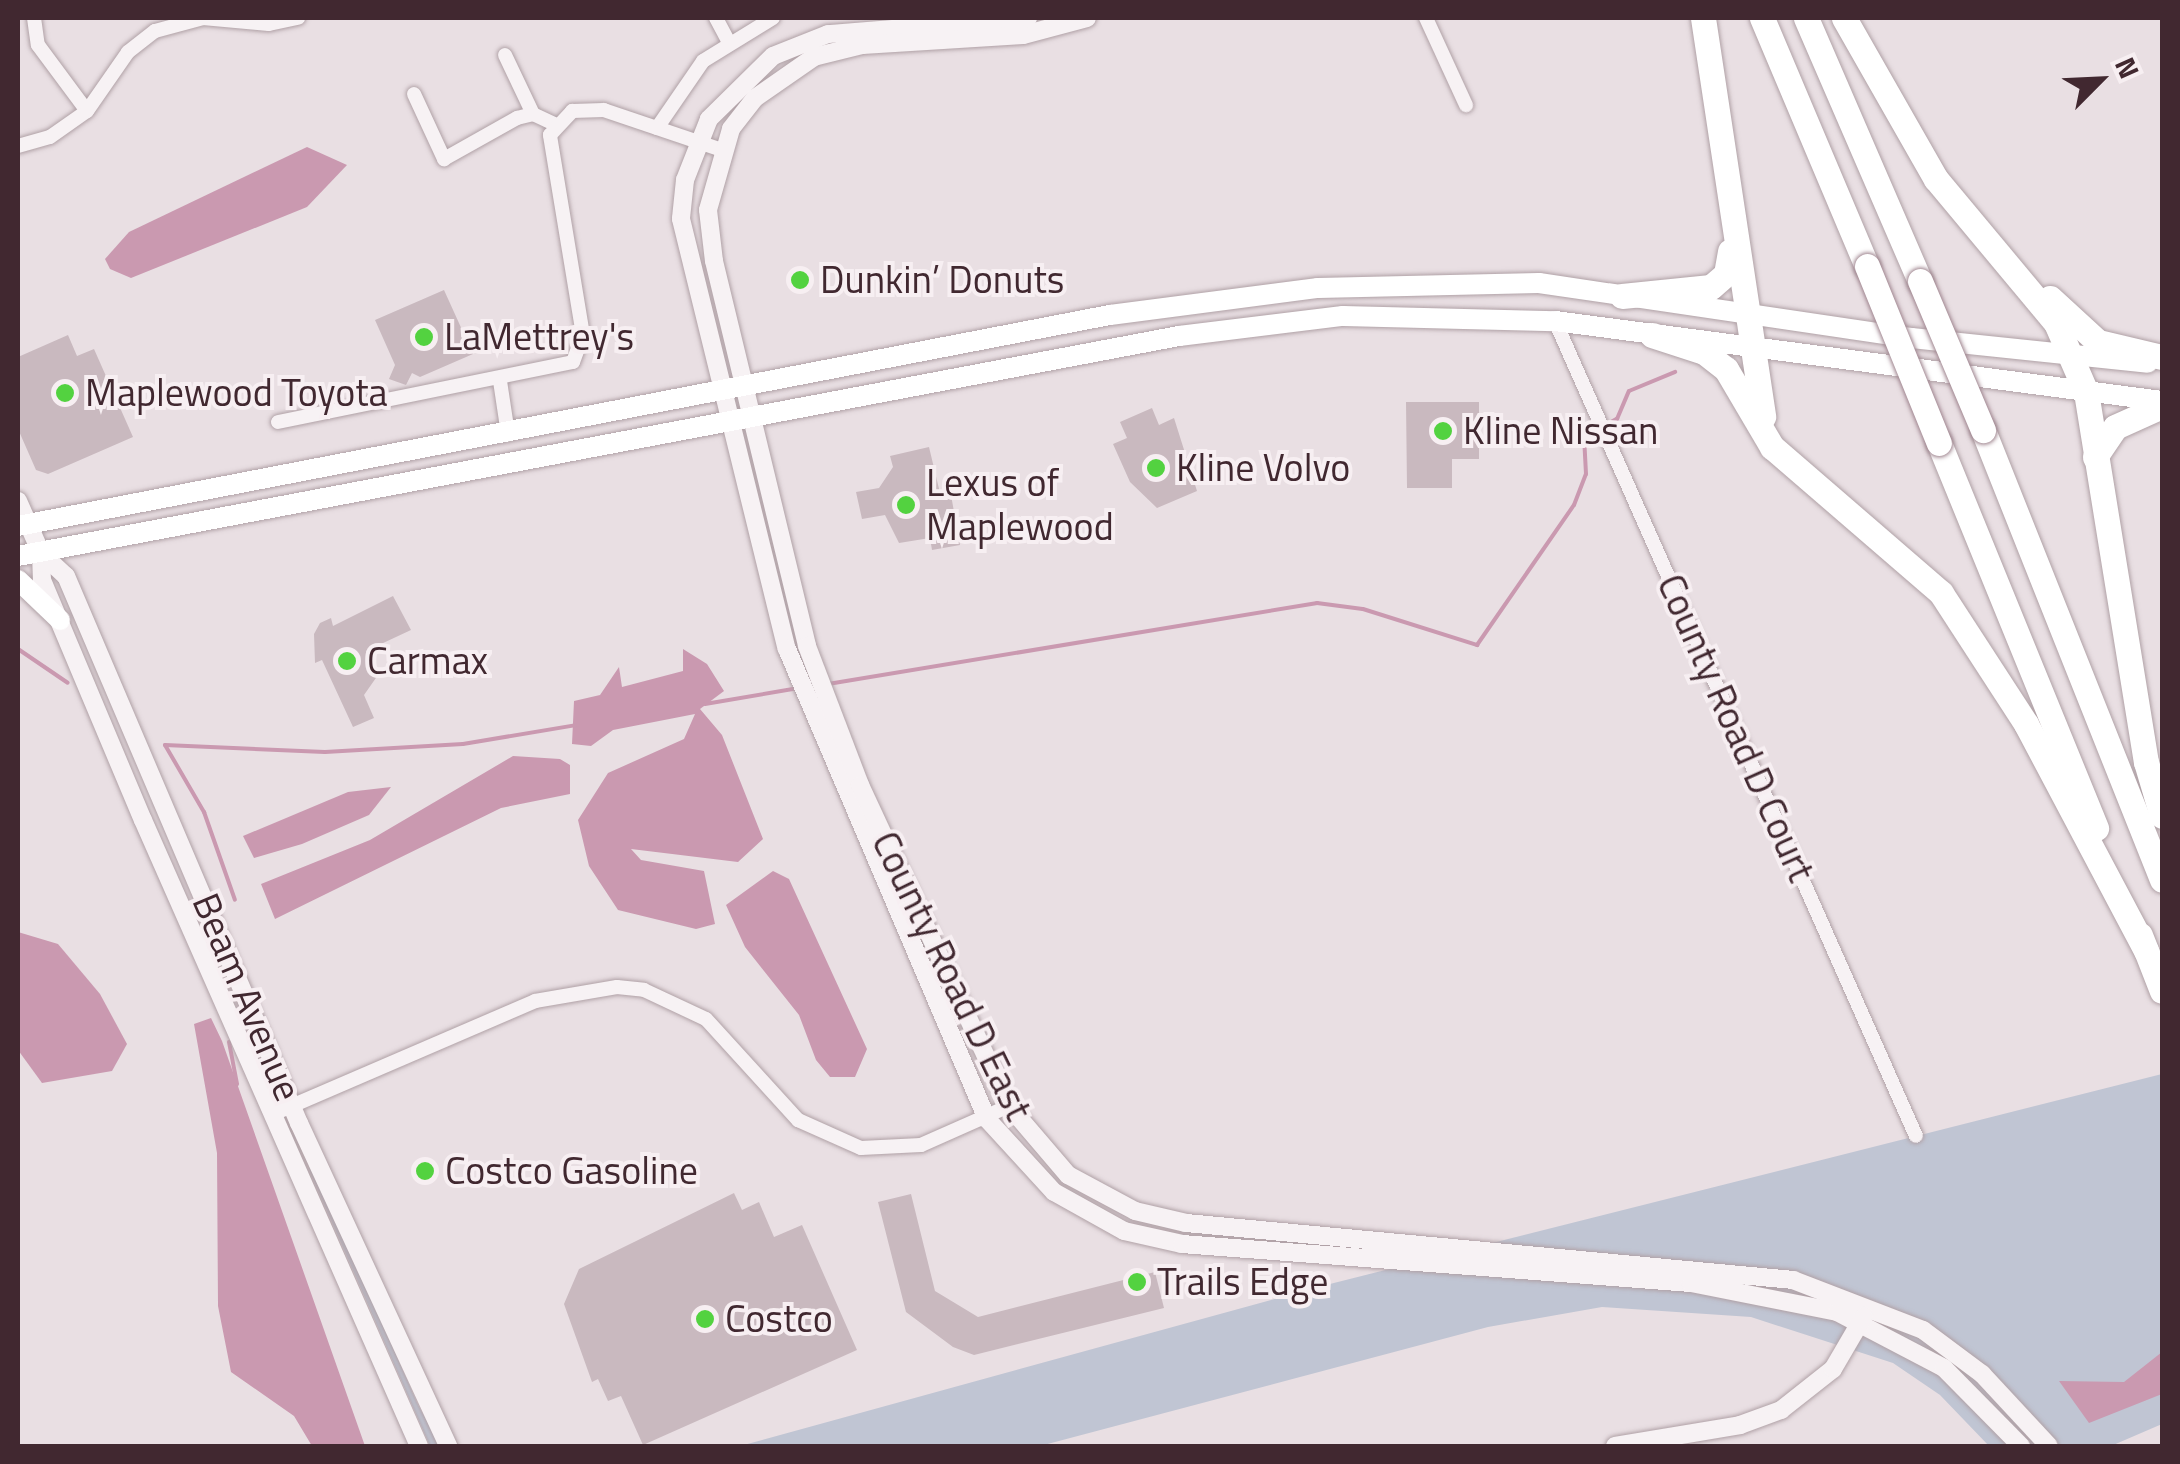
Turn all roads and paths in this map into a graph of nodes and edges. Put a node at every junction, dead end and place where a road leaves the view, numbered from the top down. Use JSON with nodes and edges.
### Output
{"nodes":[{"id":1,"x":34,"y":18,"type":"edge"},
{"id":2,"x":298,"y":18,"type":"edge"},
{"id":3,"x":716,"y":18,"type":"edge"},
{"id":4,"x":773,"y":18,"type":"edge"},
{"id":5,"x":1028,"y":18,"type":"edge"},
{"id":6,"x":1088,"y":18,"type":"edge"},
{"id":7,"x":1426,"y":18,"type":"edge"},
{"id":8,"x":1703,"y":18,"type":"edge"},
{"id":9,"x":1762,"y":18,"type":"edge"},
{"id":10,"x":1806,"y":18,"type":"edge"},
{"id":11,"x":1844,"y":18,"type":"edge"},
{"id":12,"x":230,"y":19,"type":"edge"},
{"id":13,"x":937,"y":27,"type":"edge"},
{"id":14,"x":728,"y":41,"type":"junction"},
{"id":15,"x":506,"y":55,"type":"dead end"},
{"id":16,"x":414,"y":94,"type":"dead end"},
{"id":17,"x":1466,"y":105,"type":"dead end"},
{"id":18,"x":87,"y":111,"type":"junction"},
{"id":19,"x":533,"y":114,"type":"junction"},
{"id":20,"x":554,"y":124,"type":"junction"},
{"id":21,"x":657,"y":128,"type":"junction"},
{"id":22,"x":700,"y":142,"type":"junction"},
{"id":23,"x":18,"y":146,"type":"edge"},
{"id":24,"x":722,"y":150,"type":"junction"},
{"id":25,"x":1936,"y":179,"type":"junction"},
{"id":26,"x":1732,"y":191,"type":"junction"},
{"id":27,"x":1622,"y":296,"type":"junction"},
{"id":28,"x":1743,"y":316,"type":"junction"},
{"id":29,"x":1555,"y":320,"type":"junction"},
{"id":30,"x":1652,"y":335,"type":"junction"},
{"id":31,"x":1750,"y":349,"type":"junction"},
{"id":32,"x":2070,"y":357,"type":"junction"},
{"id":33,"x":2162,"y":361,"type":"edge"},
{"id":34,"x":500,"y":381,"type":"junction"},
{"id":35,"x":744,"y":387,"type":"junction"},
{"id":36,"x":722,"y":392,"type":"junction"},
{"id":37,"x":2086,"y":392,"type":"junction"},
{"id":38,"x":2162,"y":403,"type":"edge"},
{"id":39,"x":752,"y":421,"type":"junction"},
{"id":40,"x":278,"y":422,"type":"dead end"},
{"id":41,"x":730,"y":426,"type":"junction"},
{"id":42,"x":508,"y":434,"type":"junction"},
{"id":43,"x":1772,"y":448,"type":"junction"},
{"id":44,"x":2095,"y":456,"type":"junction"},
{"id":45,"x":18,"y":500,"type":"edge"},
{"id":46,"x":23,"y":525,"type":"edge"},
{"id":47,"x":41,"y":553,"type":"junction"},
{"id":48,"x":18,"y":556,"type":"edge"},
{"id":49,"x":18,"y":580,"type":"edge"},
{"id":50,"x":60,"y":620,"type":"junction"},
{"id":51,"x":2162,"y":816,"type":"edge"},
{"id":52,"x":2162,"y":880,"type":"edge"},
{"id":53,"x":2146,"y":951,"type":"junction"},
{"id":54,"x":2162,"y":990,"type":"edge"},
{"id":55,"x":292,"y":1106,"type":"junction"},
{"id":56,"x":1009,"y":1106,"type":"junction"},
{"id":57,"x":272,"y":1114,"type":"junction"},
{"id":58,"x":987,"y":1119,"type":"junction"},
{"id":59,"x":1916,"y":1136,"type":"dead end"},
{"id":60,"x":1865,"y":1314,"type":"junction"},
{"id":61,"x":418,"y":1446,"type":"edge"},
{"id":62,"x":448,"y":1446,"type":"edge"},
{"id":63,"x":1616,"y":1446,"type":"edge"},
{"id":64,"x":2022,"y":1446,"type":"edge"},
{"id":65,"x":2049,"y":1446,"type":"edge"}],
"edges":[{"from":1,"to":18,"type":"street"},
{"from":2,"to":12,"type":"street"},
{"from":3,"to":14,"type":"street"},
{"from":4,"to":14,"type":"street"},
{"from":5,"to":13,"type":"street","name":"County Road D East"},
{"from":6,"to":13,"type":"street","name":"County Road D East"},
{"from":7,"to":17,"type":"street"},
{"from":8,"to":26,"type":"highway"},
{"from":9,"to":53,"type":"highway","bridge":true},
{"from":10,"to":52,"type":"highway","bridge":true},
{"from":11,"to":25,"type":"highway"},
{"from":12,"to":18,"type":"street"},
{"from":13,"to":22,"type":"street","name":"County Road D East"},
{"from":13,"to":24,"type":"street","name":"County Road D East"},
{"from":14,"to":21,"type":"street"},
{"from":15,"to":19,"type":"street"},
{"from":16,"to":19,"type":"street"},
{"from":18,"to":23,"type":"street"},
{"from":19,"to":20,"type":"street"},
{"from":20,"to":21,"type":"street"},
{"from":20,"to":34,"type":"street"},
{"from":21,"to":22,"type":"street"},
{"from":22,"to":24,"type":"street"},
{"from":22,"to":36,"type":"street","name":"County Road D East"},
{"from":24,"to":35,"type":"street","name":"County Road D East"},
{"from":25,"to":32,"type":"highway"},
{"from":25,"to":33,"type":"highway"},
{"from":26,"to":27,"type":"highway"},
{"from":26,"to":28,"type":"highway"},
{"from":27,"to":28,"type":"main road"},
{"from":27,"to":35,"type":"main road"},
{"from":28,"to":31,"type":"highway"},
{"from":28,"to":32,"type":"main road"},
{"from":29,"to":30,"type":"main road"},
{"from":29,"to":39,"type":"main road"},
{"from":29,"to":59,"type":"street","name":"County Road D Court"},
{"from":30,"to":31,"type":"main road"},
{"from":30,"to":43,"type":"highway"},
{"from":31,"to":37,"type":"main road"},
{"from":31,"to":43,"type":"highway"},
{"from":32,"to":33,"type":"main road"},
{"from":32,"to":37,"type":"highway"},
{"from":34,"to":40,"type":"street"},
{"from":34,"to":42,"type":"street"},
{"from":35,"to":36,"type":"main road"},
{"from":35,"to":39,"type":"street","name":"County Road D East"},
{"from":36,"to":41,"type":"street","name":"County Road D East"},
{"from":36,"to":42,"type":"main road"},
{"from":37,"to":38,"type":"main road"},
{"from":37,"to":44,"type":"highway"},
{"from":38,"to":44,"type":"highway"},
{"from":39,"to":41,"type":"main road"},
{"from":39,"to":56,"type":"street","name":"County Road D East"},
{"from":41,"to":47,"type":"main road"},
{"from":41,"to":58,"type":"street","name":"County Road D East"},
{"from":42,"to":46,"type":"main road"},
{"from":43,"to":53,"type":"highway"},
{"from":44,"to":51,"type":"highway"},
{"from":45,"to":46,"type":"street","name":"Beam Avenue"},
{"from":46,"to":47,"type":"street","name":"Beam Avenue"},
{"from":47,"to":48,"type":"main road"},
{"from":47,"to":50,"type":"street","name":"Beam Avenue"},
{"from":47,"to":55,"type":"street","name":"Beam Avenue"},
{"from":49,"to":50,"type":"main road"},
{"from":50,"to":57,"type":"street","name":"Beam Avenue"},
{"from":53,"to":54,"type":"highway"},
{"from":55,"to":57,"type":"street"},
{"from":55,"to":58,"type":"street"},
{"from":55,"to":62,"type":"street","name":"Beam Avenue"},
{"from":56,"to":58,"type":"street"},
{"from":56,"to":60,"type":"street","name":"County Road D East"},
{"from":57,"to":61,"type":"street","name":"Beam Avenue"},
{"from":58,"to":60,"type":"street","name":"County Road D East"},
{"from":60,"to":63,"type":"street"},
{"from":60,"to":64,"type":"street","name":"County Road D East"},
{"from":60,"to":65,"type":"street","name":"County Road D East"}]}
